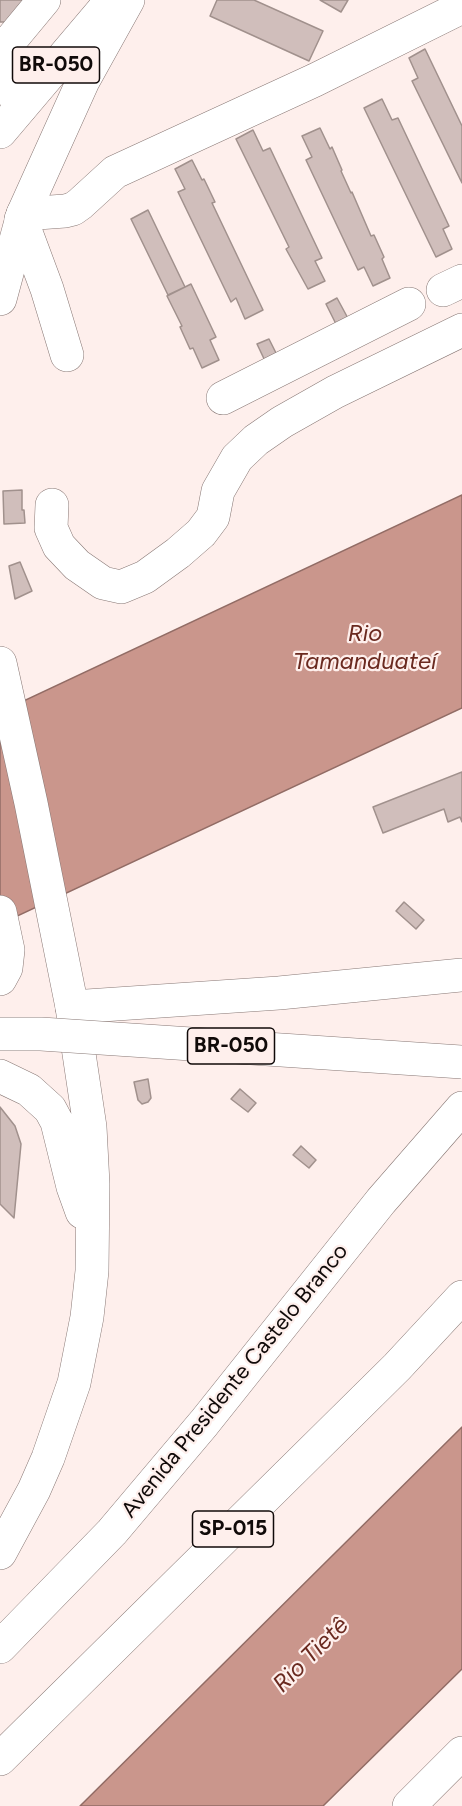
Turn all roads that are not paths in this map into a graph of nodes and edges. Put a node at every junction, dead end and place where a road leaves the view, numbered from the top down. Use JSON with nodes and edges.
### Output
{"nodes":[{"id":1,"x":44,"y":0,"type":"edge"},
{"id":2,"x":123,"y":0,"type":"edge"},
{"id":3,"x":462,"y":8,"type":"edge"},
{"id":4,"x":10,"y":120,"type":"edge"},
{"id":5,"x":22,"y":217,"type":"junction"},
{"id":6,"x":0,"y":299,"type":"edge"},
{"id":7,"x":409,"y":304,"type":"dead end"},
{"id":8,"x":462,"y":330,"type":"edge"},
{"id":9,"x":316,"y":351,"type":"junction"},
{"id":10,"x":67,"y":355,"type":"dead end"},
{"id":11,"x":335,"y":392,"type":"junction"},
{"id":12,"x":223,"y":398,"type":"dead end"},
{"id":13,"x":52,"y":505,"type":"dead end"},
{"id":14,"x":0,"y":663,"type":"edge"},
{"id":15,"x":0,"y":912,"type":"edge"},
{"id":16,"x":4,"y":965,"type":"edge"},
{"id":17,"x":461,"y":974,"type":"edge"},
{"id":18,"x":72,"y":1007,"type":"junction"},
{"id":19,"x":0,"y":1034,"type":"edge"},
{"id":20,"x":462,"y":1062,"type":"edge"},
{"id":21,"x":0,"y":1076,"type":"edge"},
{"id":22,"x":462,"y":1108,"type":"edge"},
{"id":23,"x":93,"y":1241,"type":"junction"},
{"id":24,"x":462,"y":1297,"type":"edge"},
{"id":25,"x":0,"y":1552,"type":"edge"},
{"id":26,"x":0,"y":1647,"type":"edge"},
{"id":27,"x":462,"y":1753,"type":"edge"},
{"id":28,"x":0,"y":1759,"type":"edge"},
{"id":29,"x":409,"y":1806,"type":"edge"}],
"edges":[{"from":1,"to":4,"type":"main road"},
{"from":2,"to":4,"type":"main road","number":"BR-050"},
{"from":2,"to":5,"type":"main road"},
{"from":3,"to":5,"type":"main road"},
{"from":5,"to":6,"type":"main road"},
{"from":5,"to":10,"type":"main road"},
{"from":7,"to":9,"type":"main road"},
{"from":8,"to":11,"type":"main road"},
{"from":9,"to":11,"type":"main road"},
{"from":9,"to":12,"type":"main road"},
{"from":11,"to":13,"type":"main road"},
{"from":14,"to":18,"type":"main road"},
{"from":15,"to":16,"type":"main road"},
{"from":17,"to":18,"type":"main road"},
{"from":18,"to":23,"type":"main road"},
{"from":19,"to":20,"type":"main road","number":"BR-050","bridge":true},
{"from":21,"to":23,"type":"main road"},
{"from":22,"to":26,"type":"main road","name":"Avenida Presidente Castelo Branco"},
{"from":23,"to":25,"type":"main road"},
{"from":24,"to":28,"type":"main road","number":"SP-015"},
{"from":27,"to":29,"type":"main road"}]}
